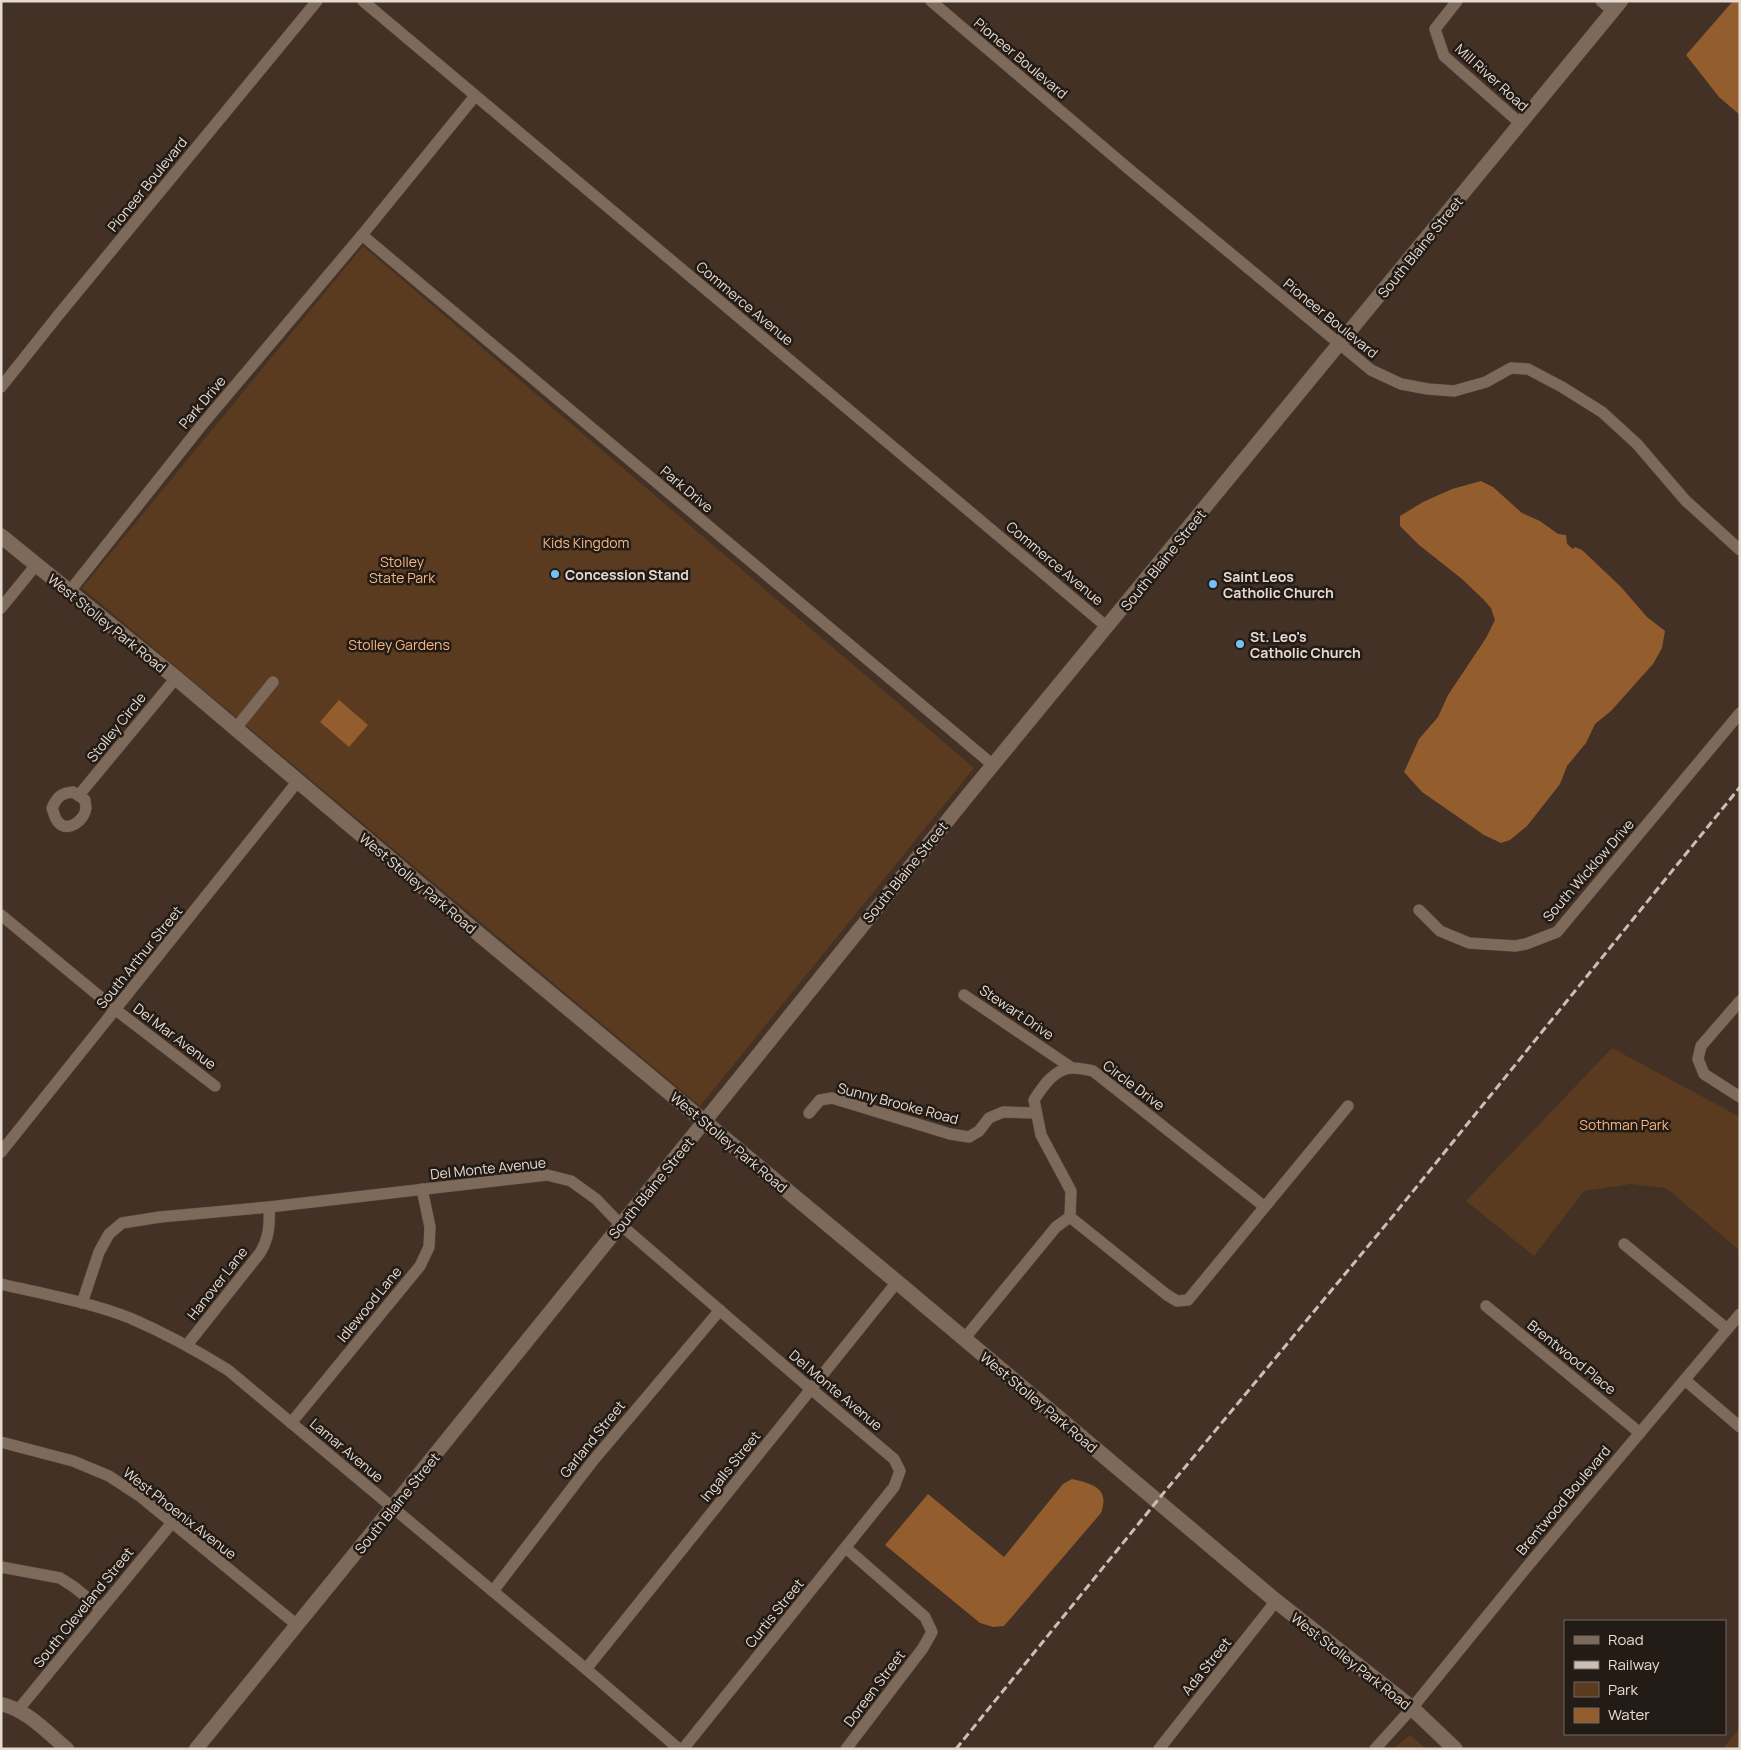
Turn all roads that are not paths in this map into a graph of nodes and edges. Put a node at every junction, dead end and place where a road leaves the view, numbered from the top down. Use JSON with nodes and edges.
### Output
{"nodes":[{"id":1,"x":317,"y":1,"type":"edge"},
{"id":2,"x":363,"y":1,"type":"edge"},
{"id":3,"x":931,"y":1,"type":"edge"},
{"id":4,"x":1457,"y":1,"type":"edge"},
{"id":5,"x":1601,"y":1,"type":"edge"},
{"id":6,"x":1617,"y":6,"type":"edge"},
{"id":7,"x":475,"y":96,"type":"junction"},
{"id":8,"x":1521,"y":124,"type":"junction"},
{"id":9,"x":362,"y":235,"type":"junction"},
{"id":10,"x":1339,"y":345,"type":"junction"},
{"id":11,"x":1,"y":387,"type":"edge"},
{"id":12,"x":1,"y":536,"type":"edge"},
{"id":13,"x":1740,"y":550,"type":"edge"},
{"id":14,"x":36,"y":565,"type":"junction"},
{"id":15,"x":69,"y":592,"type":"junction"},
{"id":16,"x":1,"y":608,"type":"edge"},
{"id":17,"x":1107,"y":627,"type":"junction"},
{"id":18,"x":176,"y":678,"type":"junction"},
{"id":19,"x":273,"y":682,"type":"dead end"},
{"id":20,"x":1740,"y":713,"type":"edge"},
{"id":21,"x":236,"y":728,"type":"junction"},
{"id":22,"x":993,"y":765,"type":"junction"},
{"id":23,"x":298,"y":781,"type":"junction"},
{"id":24,"x":79,"y":795,"type":"dead end"},
{"id":25,"x":1419,"y":910,"type":"dead end"},
{"id":26,"x":2,"y":918,"type":"edge"},
{"id":27,"x":964,"y":995,"type":"dead end"},
{"id":28,"x":1740,"y":1001,"type":"edge"},
{"id":29,"x":116,"y":1010,"type":"junction"},
{"id":30,"x":1072,"y":1068,"type":"junction"},
{"id":31,"x":215,"y":1086,"type":"dead end"},
{"id":32,"x":1740,"y":1097,"type":"edge"},
{"id":33,"x":1348,"y":1106,"type":"dead end"},
{"id":34,"x":808,"y":1113,"type":"dead end"},
{"id":35,"x":1036,"y":1113,"type":"junction"},
{"id":36,"x":705,"y":1122,"type":"junction"},
{"id":37,"x":1,"y":1152,"type":"edge"},
{"id":38,"x":422,"y":1189,"type":"junction"},
{"id":39,"x":270,"y":1207,"type":"junction"},
{"id":40,"x":1265,"y":1207,"type":"junction"},
{"id":41,"x":1070,"y":1217,"type":"junction"},
{"id":42,"x":622,"y":1225,"type":"junction"},
{"id":43,"x":1624,"y":1244,"type":"dead end"},
{"id":44,"x":897,"y":1282,"type":"junction"},
{"id":45,"x":1,"y":1284,"type":"edge"},
{"id":46,"x":82,"y":1303,"type":"junction"},
{"id":47,"x":1486,"y":1306,"type":"dead end"},
{"id":48,"x":720,"y":1310,"type":"junction"},
{"id":49,"x":1740,"y":1314,"type":"edge"},
{"id":50,"x":1727,"y":1329,"type":"junction"},
{"id":51,"x":964,"y":1339,"type":"junction"},
{"id":52,"x":187,"y":1345,"type":"junction"},
{"id":53,"x":1685,"y":1380,"type":"junction"},
{"id":54,"x":811,"y":1389,"type":"junction"},
{"id":55,"x":291,"y":1423,"type":"junction"},
{"id":56,"x":1740,"y":1427,"type":"edge"},
{"id":57,"x":1640,"y":1433,"type":"junction"},
{"id":58,"x":1,"y":1442,"type":"edge"},
{"id":59,"x":888,"y":1495,"type":"joint"},
{"id":60,"x":392,"y":1508,"type":"junction"},
{"id":61,"x":171,"y":1524,"type":"junction"},
{"id":62,"x":846,"y":1548,"type":"junction"},
{"id":63,"x":1,"y":1567,"type":"edge"},
{"id":64,"x":492,"y":1591,"type":"junction"},
{"id":65,"x":1276,"y":1601,"type":"junction"},
{"id":66,"x":101,"y":1609,"type":"junction"},
{"id":67,"x":297,"y":1625,"type":"junction"},
{"id":68,"x":586,"y":1669,"type":"junction"},
{"id":69,"x":1,"y":1704,"type":"edge"},
{"id":70,"x":1412,"y":1708,"type":"junction"},
{"id":71,"x":18,"y":1710,"type":"junction"},
{"id":72,"x":67,"y":1749,"type":"edge"},
{"id":73,"x":196,"y":1749,"type":"edge"},
{"id":74,"x":679,"y":1749,"type":"edge"},
{"id":75,"x":683,"y":1749,"type":"edge"},
{"id":76,"x":846,"y":1749,"type":"edge"},
{"id":77,"x":1159,"y":1749,"type":"edge"},
{"id":78,"x":1374,"y":1749,"type":"edge"},
{"id":79,"x":1455,"y":1749,"type":"edge"}],
"edges":[{"from":1,"to":11,"type":"street","name":"Pioneer Boulevard"},
{"from":2,"to":7,"type":"street","name":"Commerce Avenue"},
{"from":3,"to":10,"type":"street","name":"Pioneer Boulevard"},
{"from":4,"to":8,"type":"street","name":"Mill River Road"},
{"from":5,"to":6,"type":"street"},
{"from":6,"to":8,"type":"street","name":"South Blaine Street"},
{"from":7,"to":9,"type":"street","name":"Park Drive"},
{"from":7,"to":17,"type":"street","name":"Commerce Avenue"},
{"from":8,"to":10,"type":"street","name":"South Blaine Street"},
{"from":9,"to":15,"type":"street","name":"Park Drive"},
{"from":9,"to":22,"type":"street","name":"Park Drive"},
{"from":10,"to":13,"type":"street","name":"Pioneer Boulevard"},
{"from":10,"to":17,"type":"street","name":"South Blaine Street"},
{"from":12,"to":14,"type":"main road","name":"West Stolley Park Road"},
{"from":14,"to":15,"type":"main road","name":"West Stolley Park Road"},
{"from":14,"to":16,"type":"street"},
{"from":15,"to":18,"type":"main road","name":"West Stolley Park Road"},
{"from":17,"to":22,"type":"street","name":"South Blaine Street"},
{"from":18,"to":21,"type":"main road","name":"West Stolley Park Road"},
{"from":18,"to":24,"type":"street","name":"Stolley Circle"},
{"from":19,"to":21,"type":"street"},
{"from":20,"to":25,"type":"street","name":"South Wicklow Drive"},
{"from":21,"to":23,"type":"main road","name":"West Stolley Park Road"},
{"from":22,"to":36,"type":"street","name":"South Blaine Street"},
{"from":23,"to":29,"type":"street","name":"South Arthur Street"},
{"from":23,"to":36,"type":"main road","name":"West Stolley Park Road"},
{"from":26,"to":29,"type":"street","name":"Del Mar Avenue"},
{"from":27,"to":30,"type":"street","name":"Stewart Drive"},
{"from":28,"to":32,"type":"street"},
{"from":29,"to":31,"type":"street","name":"Del Mar Avenue"},
{"from":29,"to":37,"type":"street","name":"South Arthur Street"},
{"from":30,"to":35,"type":"street"},
{"from":30,"to":40,"type":"street","name":"Circle Drive"},
{"from":33,"to":40,"type":"street"},
{"from":34,"to":35,"type":"street","name":"Sunny Brooke Road"},
{"from":35,"to":41,"type":"street"},
{"from":36,"to":42,"type":"street","name":"South Blaine Street"},
{"from":36,"to":44,"type":"main road","name":"West Stolley Park Road"},
{"from":38,"to":39,"type":"street","name":"Del Monte Avenue"},
{"from":38,"to":42,"type":"street","name":"Del Monte Avenue"},
{"from":38,"to":55,"type":"street","name":"Idlewood Lane"},
{"from":39,"to":46,"type":"street","name":"Del Monte Avenue"},
{"from":39,"to":52,"type":"street","name":"Hanover Lane"},
{"from":40,"to":41,"type":"street"},
{"from":41,"to":51,"type":"street"},
{"from":42,"to":48,"type":"street","name":"Del Monte Avenue"},
{"from":42,"to":60,"type":"street","name":"South Blaine Street"},
{"from":43,"to":50,"type":"street"},
{"from":44,"to":51,"type":"main road","name":"West Stolley Park Road"},
{"from":44,"to":54,"type":"street","name":"Ingalls Street"},
{"from":45,"to":46,"type":"street","name":"Lamar Avenue"},
{"from":46,"to":52,"type":"street","name":"Lamar Avenue"},
{"from":47,"to":57,"type":"street","name":"Brentwood Place"},
{"from":48,"to":54,"type":"street","name":"Del Monte Avenue"},
{"from":48,"to":64,"type":"street","name":"Garland Street"},
{"from":49,"to":50,"type":"street","name":"Brentwood Boulevard"},
{"from":50,"to":53,"type":"street","name":"Brentwood Boulevard"},
{"from":51,"to":65,"type":"main road","name":"West Stolley Park Road"},
{"from":52,"to":55,"type":"street","name":"Lamar Avenue"},
{"from":53,"to":56,"type":"street"},
{"from":53,"to":57,"type":"street","name":"Brentwood Boulevard"},
{"from":54,"to":59,"type":"street","name":"Del Monte Avenue"},
{"from":54,"to":68,"type":"street","name":"Ingalls Street"},
{"from":55,"to":60,"type":"street","name":"Lamar Avenue"},
{"from":57,"to":70,"type":"street","name":"Brentwood Boulevard"},
{"from":58,"to":61,"type":"street","name":"West Phoenix Avenue"},
{"from":59,"to":62,"type":"street","name":"Curtis Street"},
{"from":60,"to":64,"type":"street","name":"Lamar Avenue"},
{"from":60,"to":67,"type":"street","name":"South Blaine Street"},
{"from":61,"to":66,"type":"street","name":"South Cleveland Street"},
{"from":61,"to":67,"type":"street","name":"West Phoenix Avenue"},
{"from":62,"to":75,"type":"street","name":"Curtis Street"},
{"from":62,"to":76,"type":"street","name":"Doreen Street"},
{"from":63,"to":66,"type":"street"},
{"from":64,"to":68,"type":"street","name":"Lamar Avenue"},
{"from":65,"to":70,"type":"main road","name":"West Stolley Park Road"},
{"from":65,"to":77,"type":"street","name":"Ada Street"},
{"from":66,"to":71,"type":"street","name":"South Cleveland Street"},
{"from":67,"to":73,"type":"street","name":"South Blaine Street"},
{"from":68,"to":74,"type":"street","name":"Lamar Avenue"},
{"from":69,"to":71,"type":"street"},
{"from":70,"to":78,"type":"street","name":"Brentwood Boulevard"},
{"from":70,"to":79,"type":"main road","name":"West Stolley Park Road"},
{"from":71,"to":72,"type":"street"}]}
